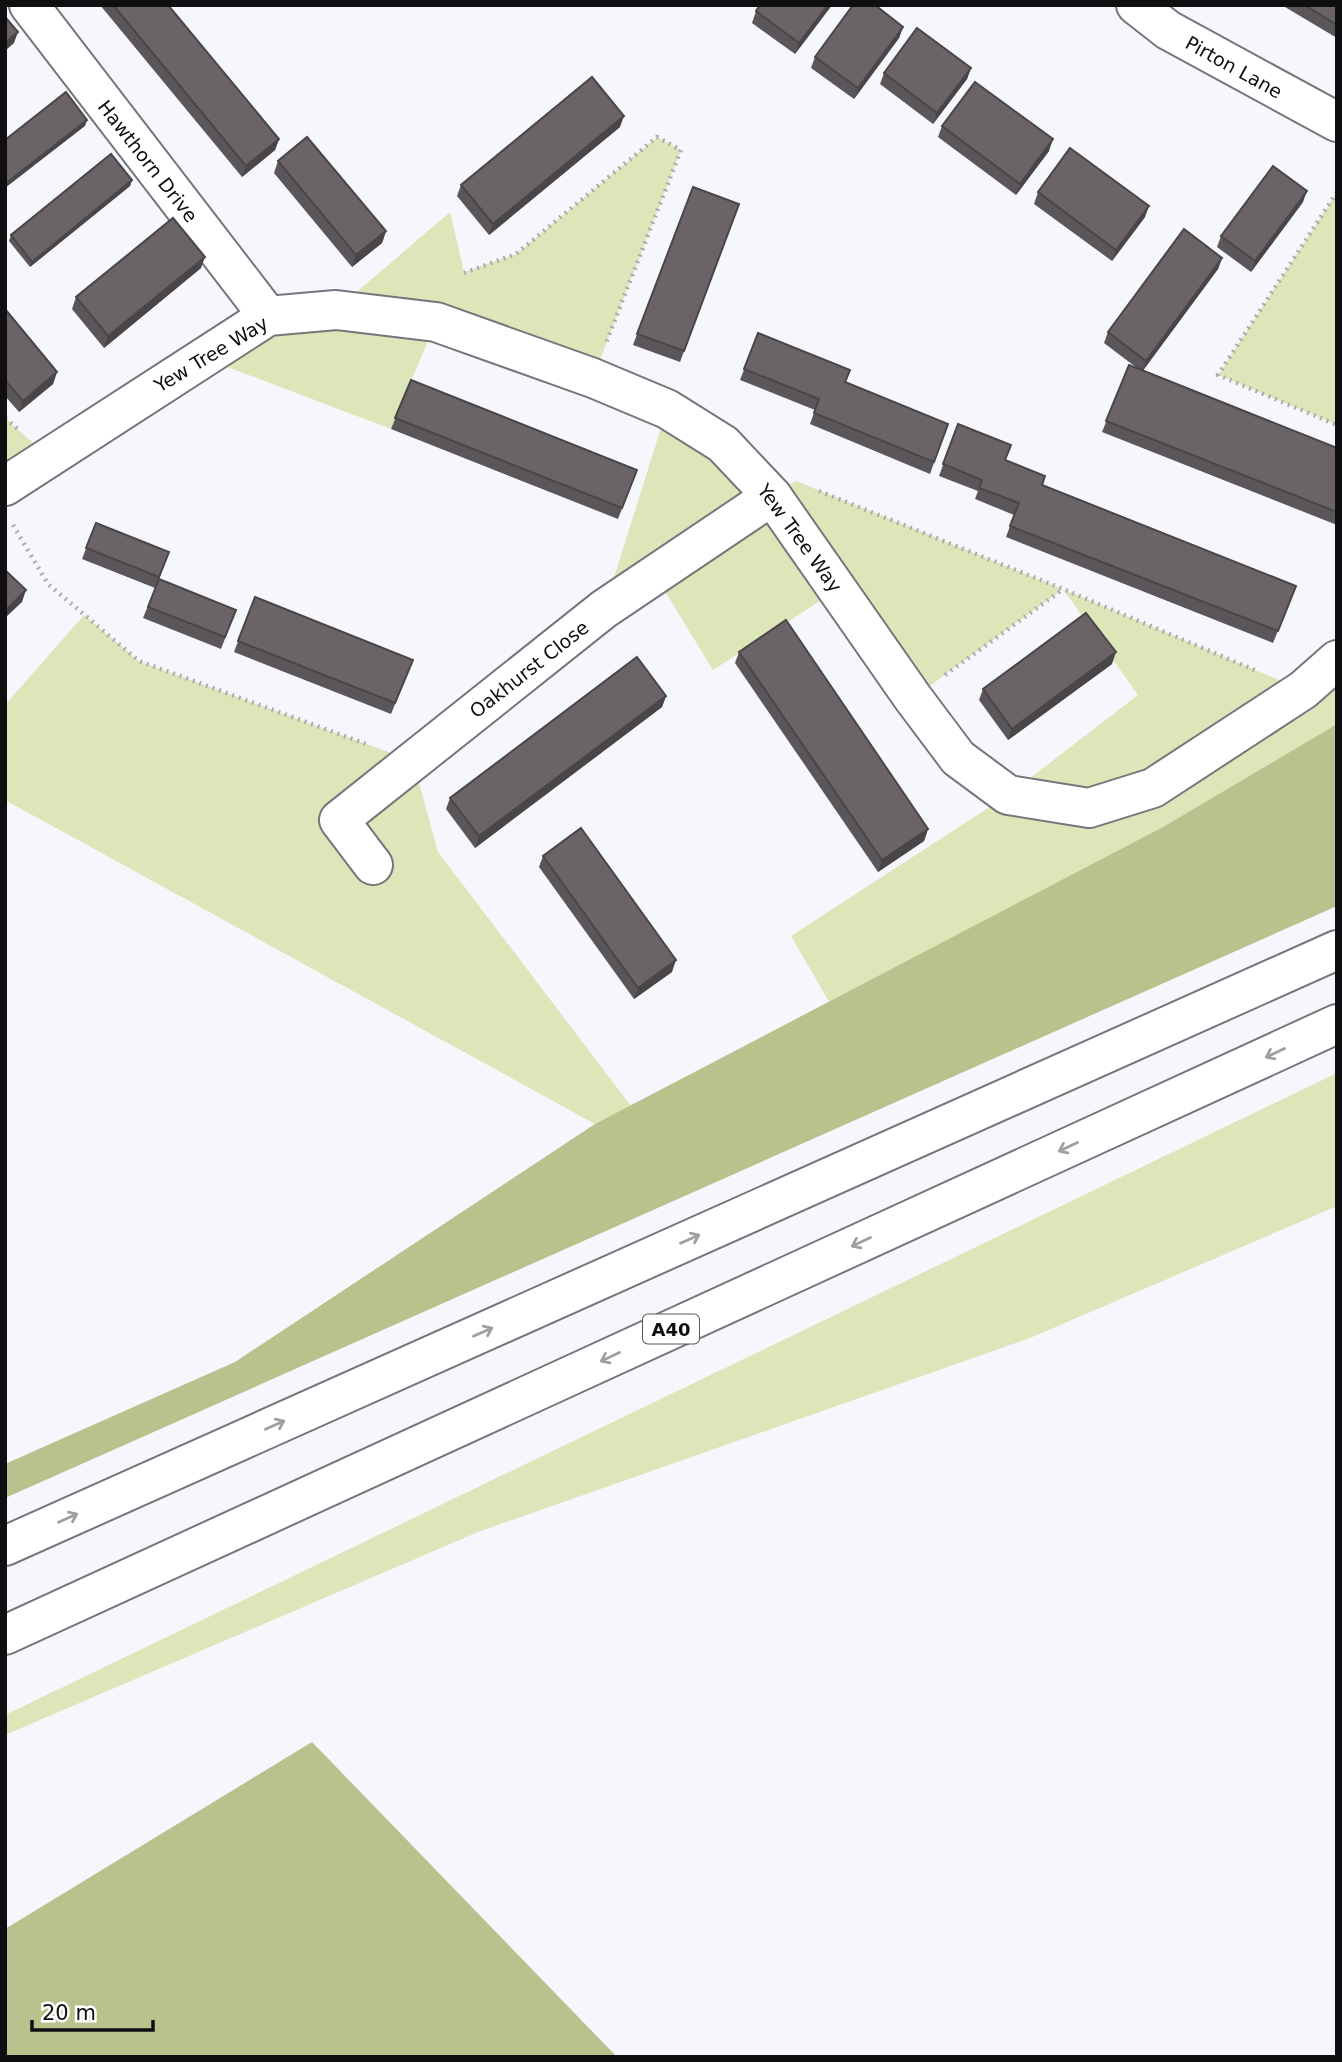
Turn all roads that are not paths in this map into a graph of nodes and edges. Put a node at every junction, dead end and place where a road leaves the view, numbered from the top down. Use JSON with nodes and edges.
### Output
{"nodes":[{"id":1,"x":29,"y":5,"type":"edge"},
{"id":2,"x":1136,"y":5,"type":"edge"},
{"id":3,"x":1337,"y":122,"type":"edge"},
{"id":4,"x":268,"y":316,"type":"junction"},
{"id":5,"x":772,"y":496,"type":"junction"},
{"id":6,"x":8,"y":504,"type":"edge"},
{"id":7,"x":1337,"y":660,"type":"edge"},
{"id":8,"x":373,"y":865,"type":"dead end"},
{"id":9,"x":1337,"y":950,"type":"edge"},
{"id":10,"x":1337,"y":1024,"type":"edge"},
{"id":11,"x":5,"y":1546,"type":"edge"},
{"id":12,"x":5,"y":1635,"type":"edge"}],
"edges":[{"from":1,"to":4,"type":"main road","name":"Hawthorn Drive"},
{"from":2,"to":3,"type":"main road","name":"Pirton Lane"},
{"from":4,"to":5,"type":"main road","name":"Yew Tree Way"},
{"from":4,"to":6,"type":"main road","name":"Yew Tree Way"},
{"from":5,"to":7,"type":"main road","name":"Yew Tree Way"},
{"from":5,"to":8,"type":"main road","name":"Oakhurst Close"},
{"from":11,"to":9,"type":"main road","one_way":true},
{"from":10,"to":12,"type":"main road","number":"A40","one_way":true}]}
